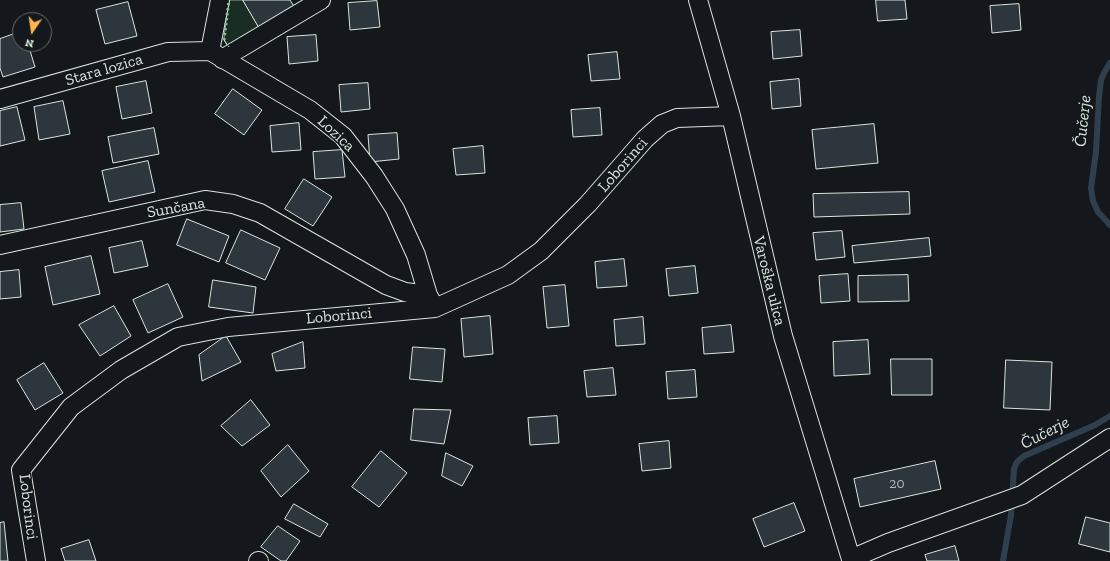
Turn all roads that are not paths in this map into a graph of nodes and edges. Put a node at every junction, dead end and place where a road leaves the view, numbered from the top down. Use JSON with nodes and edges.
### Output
{"nodes":[{"id":1,"x":220,"y":0,"type":"edge"},
{"id":2,"x":321,"y":0,"type":"edge"},
{"id":3,"x":698,"y":0,"type":"edge"},
{"id":4,"x":216,"y":55,"type":"junction"},
{"id":5,"x":0,"y":100,"type":"edge"},
{"id":6,"x":731,"y":116,"type":"junction"},
{"id":7,"x":0,"y":245,"type":"edge"},
{"id":8,"x":431,"y":301,"type":"junction"},
{"id":9,"x":1110,"y":438,"type":"edge"},
{"id":10,"x":851,"y":560,"type":"edge"},
{"id":11,"x":36,"y":561,"type":"edge"}],
"edges":[{"from":1,"to":4,"type":"street"},
{"from":2,"to":4,"type":"street"},
{"from":3,"to":6,"type":"street","name":"Varoška ulica"},
{"from":4,"to":5,"type":"street","name":"Stara lozica"},
{"from":4,"to":8,"type":"street","name":"Lozica"},
{"from":6,"to":8,"type":"street","name":"Loborinci"},
{"from":6,"to":10,"type":"street","name":"Varoška ulica"},
{"from":7,"to":8,"type":"street","name":"Sunčana"},
{"from":8,"to":11,"type":"street","name":"Loborinci"},
{"from":9,"to":10,"type":"street"}]}
